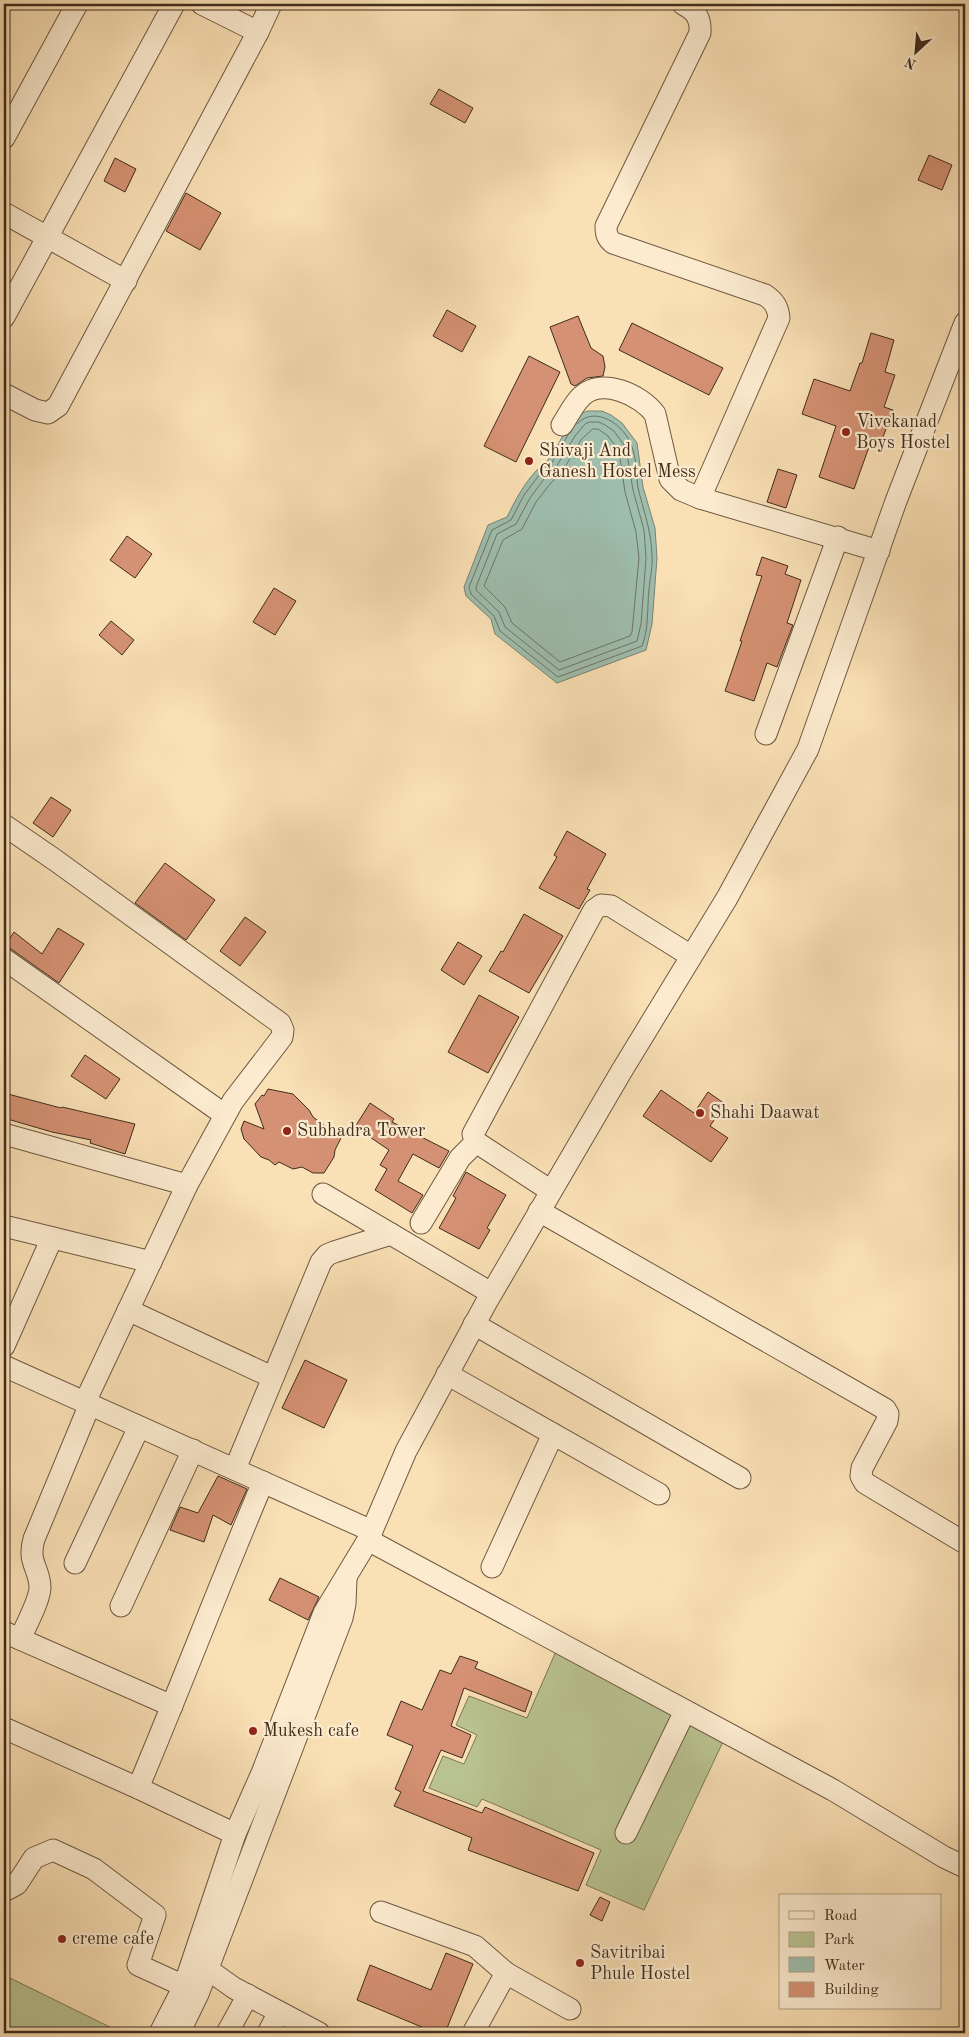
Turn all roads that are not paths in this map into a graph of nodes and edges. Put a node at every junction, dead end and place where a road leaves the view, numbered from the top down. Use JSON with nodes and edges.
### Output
{"nodes":[{"id":1,"x":77,"y":4,"type":"edge"},
{"id":2,"x":174,"y":4,"type":"edge"},
{"id":3,"x":202,"y":4,"type":"edge"},
{"id":4,"x":271,"y":4,"type":"edge"},
{"id":5,"x":683,"y":4,"type":"edge"},
{"id":6,"x":258,"y":32,"type":"junction"},
{"id":7,"x":4,"y":138,"type":"edge"},
{"id":8,"x":4,"y":213,"type":"edge"},
{"id":9,"x":47,"y":238,"type":"junction"},
{"id":10,"x":126,"y":281,"type":"junction"},
{"id":11,"x":4,"y":317,"type":"edge"},
{"id":12,"x":965,"y":323,"type":"edge"},
{"id":13,"x":4,"y":394,"type":"edge"},
{"id":14,"x":562,"y":425,"type":"dead end"},
{"id":15,"x":700,"y":498,"type":"junction"},
{"id":16,"x":838,"y":537,"type":"junction"},
{"id":17,"x":879,"y":551,"type":"junction"},
{"id":18,"x":766,"y":734,"type":"dead end"},
{"id":19,"x":4,"y":826,"type":"edge"},
{"id":20,"x":692,"y":956,"type":"junction"},
{"id":21,"x":4,"y":959,"type":"edge"},
{"id":22,"x":225,"y":1115,"type":"junction"},
{"id":23,"x":4,"y":1134,"type":"edge"},
{"id":24,"x":476,"y":1142,"type":"junction"},
{"id":25,"x":187,"y":1184,"type":"junction"},
{"id":26,"x":551,"y":1191,"type":"junction"},
{"id":27,"x":323,"y":1194,"type":"dead end"},
{"id":28,"x":539,"y":1212,"type":"junction"},
{"id":29,"x":421,"y":1223,"type":"dead end"},
{"id":30,"x":4,"y":1226,"type":"edge"},
{"id":31,"x":391,"y":1234,"type":"junction"},
{"id":32,"x":52,"y":1238,"type":"junction"},
{"id":33,"x":151,"y":1262,"type":"junction"},
{"id":34,"x":491,"y":1293,"type":"junction"},
{"id":35,"x":128,"y":1310,"type":"junction"},
{"id":36,"x":474,"y":1324,"type":"junction"},
{"id":37,"x":4,"y":1362,"type":"edge"},
{"id":38,"x":447,"y":1374,"type":"junction"},
{"id":39,"x":272,"y":1377,"type":"junction"},
{"id":40,"x":88,"y":1403,"type":"junction"},
{"id":41,"x":140,"y":1426,"type":"junction"},
{"id":42,"x":553,"y":1434,"type":"junction"},
{"id":43,"x":193,"y":1450,"type":"junction"},
{"id":44,"x":235,"y":1469,"type":"junction"},
{"id":45,"x":740,"y":1478,"type":"dead end"},
{"id":46,"x":263,"y":1482,"type":"junction"},
{"id":47,"x":660,"y":1494,"type":"dead end"},
{"id":48,"x":370,"y":1535,"type":"junction"},
{"id":49,"x":965,"y":1543,"type":"edge"},
{"id":50,"x":75,"y":1563,"type":"dead end"},
{"id":51,"x":492,"y":1567,"type":"dead end"},
{"id":52,"x":346,"y":1579,"type":"junction"},
{"id":53,"x":121,"y":1606,"type":"dead end"},
{"id":54,"x":12,"y":1635,"type":"edge"},
{"id":55,"x":172,"y":1706,"type":"junction"},
{"id":56,"x":685,"y":1711,"type":"junction"},
{"id":57,"x":4,"y":1728,"type":"edge"},
{"id":58,"x":138,"y":1788,"type":"junction"},
{"id":59,"x":626,"y":1833,"type":"dead end"},
{"id":60,"x":235,"y":1834,"type":"junction"},
{"id":61,"x":965,"y":1867,"type":"edge"},
{"id":62,"x":4,"y":1891,"type":"edge"},
{"id":63,"x":381,"y":1912,"type":"dead end"},
{"id":64,"x":200,"y":1964,"type":"junction"},
{"id":65,"x":506,"y":1973,"type":"junction"},
{"id":66,"x":184,"y":1986,"type":"junction"},
{"id":67,"x":248,"y":1995,"type":"junction"},
{"id":68,"x":570,"y":2009,"type":"dead end"},
{"id":69,"x":279,"y":2012,"type":"junction"},
{"id":70,"x":314,"y":2032,"type":"edge"},
{"id":71,"x":160,"y":2033,"type":"edge"},
{"id":72,"x":179,"y":2033,"type":"edge"},
{"id":73,"x":227,"y":2033,"type":"edge"},
{"id":74,"x":268,"y":2033,"type":"edge"},
{"id":75,"x":474,"y":2033,"type":"edge"}],
"edges":[{"from":1,"to":7,"type":"street"},
{"from":2,"to":9,"type":"street"},
{"from":3,"to":6,"type":"street"},
{"from":4,"to":6,"type":"street"},
{"from":5,"to":15,"type":"street"},
{"from":6,"to":10,"type":"street"},
{"from":8,"to":9,"type":"street"},
{"from":9,"to":10,"type":"street"},
{"from":9,"to":11,"type":"street"},
{"from":10,"to":13,"type":"street"},
{"from":12,"to":17,"type":"street"},
{"from":14,"to":15,"type":"street"},
{"from":15,"to":16,"type":"street"},
{"from":16,"to":17,"type":"street"},
{"from":16,"to":18,"type":"street"},
{"from":17,"to":20,"type":"street"},
{"from":19,"to":22,"type":"street"},
{"from":20,"to":24,"type":"street"},
{"from":20,"to":26,"type":"street"},
{"from":21,"to":22,"type":"street"},
{"from":22,"to":25,"type":"street"},
{"from":23,"to":25,"type":"street"},
{"from":24,"to":26,"type":"street"},
{"from":24,"to":29,"type":"street"},
{"from":25,"to":33,"type":"street"},
{"from":26,"to":28,"type":"street"},
{"from":27,"to":31,"type":"street"},
{"from":28,"to":34,"type":"street"},
{"from":28,"to":49,"type":"street"},
{"from":30,"to":32,"type":"street"},
{"from":31,"to":34,"type":"street"},
{"from":31,"to":39,"type":"street"},
{"from":32,"to":33,"type":"street"},
{"from":32,"to":37,"type":"street"},
{"from":33,"to":35,"type":"street"},
{"from":34,"to":36,"type":"street"},
{"from":35,"to":39,"type":"street"},
{"from":35,"to":40,"type":"street"},
{"from":36,"to":38,"type":"street"},
{"from":36,"to":45,"type":"street"},
{"from":37,"to":40,"type":"street"},
{"from":38,"to":42,"type":"street"},
{"from":38,"to":48,"type":"street"},
{"from":39,"to":44,"type":"street"},
{"from":40,"to":41,"type":"street"},
{"from":40,"to":54,"type":"street"},
{"from":41,"to":43,"type":"street"},
{"from":41,"to":50,"type":"street"},
{"from":42,"to":47,"type":"street"},
{"from":42,"to":51,"type":"street"},
{"from":43,"to":44,"type":"street"},
{"from":43,"to":53,"type":"street"},
{"from":44,"to":46,"type":"street"},
{"from":46,"to":48,"type":"street"},
{"from":46,"to":55,"type":"street"},
{"from":48,"to":52,"type":"street"},
{"from":48,"to":56,"type":"street"},
{"from":52,"to":60,"type":"street"},
{"from":52,"to":64,"type":"street"},
{"from":54,"to":55,"type":"street"},
{"from":55,"to":58,"type":"street"},
{"from":56,"to":59,"type":"street"},
{"from":56,"to":61,"type":"street"},
{"from":57,"to":58,"type":"street"},
{"from":58,"to":60,"type":"street"},
{"from":60,"to":64,"type":"street"},
{"from":62,"to":66,"type":"street"},
{"from":63,"to":65,"type":"street"},
{"from":64,"to":66,"type":"street"},
{"from":64,"to":67,"type":"street"},
{"from":64,"to":72,"type":"street"},
{"from":65,"to":68,"type":"street"},
{"from":65,"to":75,"type":"street"},
{"from":66,"to":71,"type":"street"},
{"from":67,"to":69,"type":"street"},
{"from":67,"to":73,"type":"street"},
{"from":69,"to":70,"type":"street"},
{"from":69,"to":74,"type":"street"}]}
